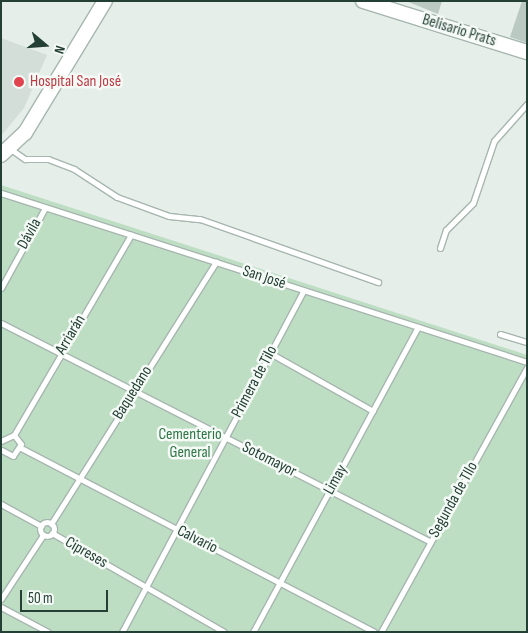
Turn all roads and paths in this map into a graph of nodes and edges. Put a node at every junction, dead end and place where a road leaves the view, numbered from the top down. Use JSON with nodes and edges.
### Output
{"nodes":[{"id":1,"x":105,"y":1,"type":"edge"},
{"id":2,"x":363,"y":1,"type":"edge"},
{"id":3,"x":527,"y":52,"type":"edge"},
{"id":4,"x":527,"y":104,"type":"edge"},
{"id":5,"x":6,"y":153,"type":"edge"},
{"id":6,"x":1,"y":193,"type":"edge"},
{"id":7,"x":45,"y":208,"type":"junction"},
{"id":8,"x":130,"y":235,"type":"junction"},
{"id":9,"x":440,"y":248,"type":"dead end"},
{"id":10,"x":216,"y":262,"type":"junction"},
{"id":11,"x":378,"y":282,"type":"dead end"},
{"id":12,"x":1,"y":288,"type":"edge"},
{"id":13,"x":304,"y":291,"type":"junction"},
{"id":14,"x":1,"y":323,"type":"edge"},
{"id":15,"x":418,"y":327,"type":"junction"},
{"id":16,"x":500,"y":334,"type":"dead end"},
{"id":17,"x":527,"y":342,"type":"edge"},
{"id":18,"x":60,"y":353,"type":"junction"},
{"id":19,"x":270,"y":353,"type":"junction"},
{"id":20,"x":527,"y":362,"type":"edge"},
{"id":21,"x":527,"y":367,"type":"edge"},
{"id":22,"x":135,"y":391,"type":"junction"},
{"id":23,"x":373,"y":412,"type":"junction"},
{"id":24,"x":14,"y":435,"type":"junction"},
{"id":25,"x":226,"y":437,"type":"junction"},
{"id":26,"x":2,"y":440,"type":"edge"},
{"id":27,"x":21,"y":448,"type":"junction"},
{"id":28,"x":2,"y":452,"type":"edge"},
{"id":29,"x":78,"y":480,"type":"junction"},
{"id":30,"x":330,"y":490,"type":"junction"},
{"id":31,"x":1,"y":504,"type":"edge"},
{"id":32,"x":51,"y":524,"type":"junction"},
{"id":33,"x":40,"y":526,"type":"junction"},
{"id":34,"x":176,"y":530,"type":"junction"},
{"id":35,"x":52,"y":533,"type":"junction"},
{"id":36,"x":43,"y":535,"type":"junction"},
{"id":37,"x":430,"y":542,"type":"junction"},
{"id":38,"x":279,"y":583,"type":"junction"},
{"id":39,"x":146,"y":587,"type":"junction"},
{"id":40,"x":1,"y":599,"type":"edge"},
{"id":41,"x":1,"y":607,"type":"edge"},
{"id":42,"x":48,"y":632,"type":"edge"},
{"id":43,"x":122,"y":632,"type":"edge"},
{"id":44,"x":224,"y":632,"type":"edge"},
{"id":45,"x":252,"y":632,"type":"edge"},
{"id":46,"x":374,"y":632,"type":"edge"},
{"id":47,"x":381,"y":632,"type":"edge"}],
"edges":[{"from":1,"to":5,"type":"main road"},
{"from":2,"to":3,"type":"main road","name":"Belisario Prats"},
{"from":4,"to":9,"type":"lane"},
{"from":5,"to":11,"type":"lane"},
{"from":6,"to":7,"type":"lane","name":"San José"},
{"from":7,"to":8,"type":"lane","name":"San José"},
{"from":7,"to":12,"type":"lane","name":"Dávila"},
{"from":8,"to":10,"type":"lane","name":"San José"},
{"from":8,"to":18,"type":"lane","name":"Arriarán"},
{"from":10,"to":13,"type":"lane","name":"San José"},
{"from":10,"to":22,"type":"lane","name":"Baquedano"},
{"from":13,"to":15,"type":"lane","name":"San José"},
{"from":13,"to":19,"type":"lane","name":"Primera de Tilo"},
{"from":14,"to":18,"type":"lane","name":"Sotomayor"},
{"from":15,"to":20,"type":"lane","name":"San José"},
{"from":15,"to":23,"type":"lane","name":"Limay"},
{"from":16,"to":17,"type":"lane"},
{"from":18,"to":22,"type":"lane","name":"Sotomayor"},
{"from":18,"to":24,"type":"lane","name":"Arriarán"},
{"from":19,"to":23,"type":"lane"},
{"from":19,"to":25,"type":"lane","name":"Primera de Tilo"},
{"from":21,"to":37,"type":"lane","name":"Segunda de TIlo"},
{"from":22,"to":25,"type":"lane","name":"Sotomayor"},
{"from":22,"to":29,"type":"lane","name":"Baquedano"},
{"from":23,"to":30,"type":"lane","name":"Limay"},
{"from":24,"to":26,"type":"lane"},
{"from":24,"to":27,"type":"lane"},
{"from":25,"to":30,"type":"lane","name":"Sotomayor"},
{"from":25,"to":34,"type":"lane","name":"Primera de Tilo"},
{"from":27,"to":28,"type":"lane"},
{"from":27,"to":29,"type":"lane","name":"Calvario"},
{"from":29,"to":32,"type":"lane","name":"Baquedano"},
{"from":29,"to":34,"type":"lane","name":"Calvario"},
{"from":30,"to":37,"type":"lane","name":"Sotomayor"},
{"from":30,"to":38,"type":"lane","name":"Limay"},
{"from":31,"to":33,"type":"lane"},
{"from":32,"to":33,"type":"lane"},
{"from":32,"to":35,"type":"lane"},
{"from":33,"to":36,"type":"lane"},
{"from":34,"to":38,"type":"lane","name":"Calvario"},
{"from":34,"to":39,"type":"lane","name":"Primera de Tilo"},
{"from":35,"to":36,"type":"lane"},
{"from":35,"to":39,"type":"lane","name":"Cipreses"},
{"from":36,"to":40,"type":"lane"},
{"from":37,"to":47,"type":"lane","name":"Segunda de TIlo"},
{"from":38,"to":45,"type":"lane","name":"Limay"},
{"from":38,"to":46,"type":"lane","name":"Calvario"},
{"from":39,"to":43,"type":"lane","name":"Primera de Tilo"},
{"from":39,"to":44,"type":"lane","name":"Cipreses"},
{"from":41,"to":42,"type":"lane"}]}
